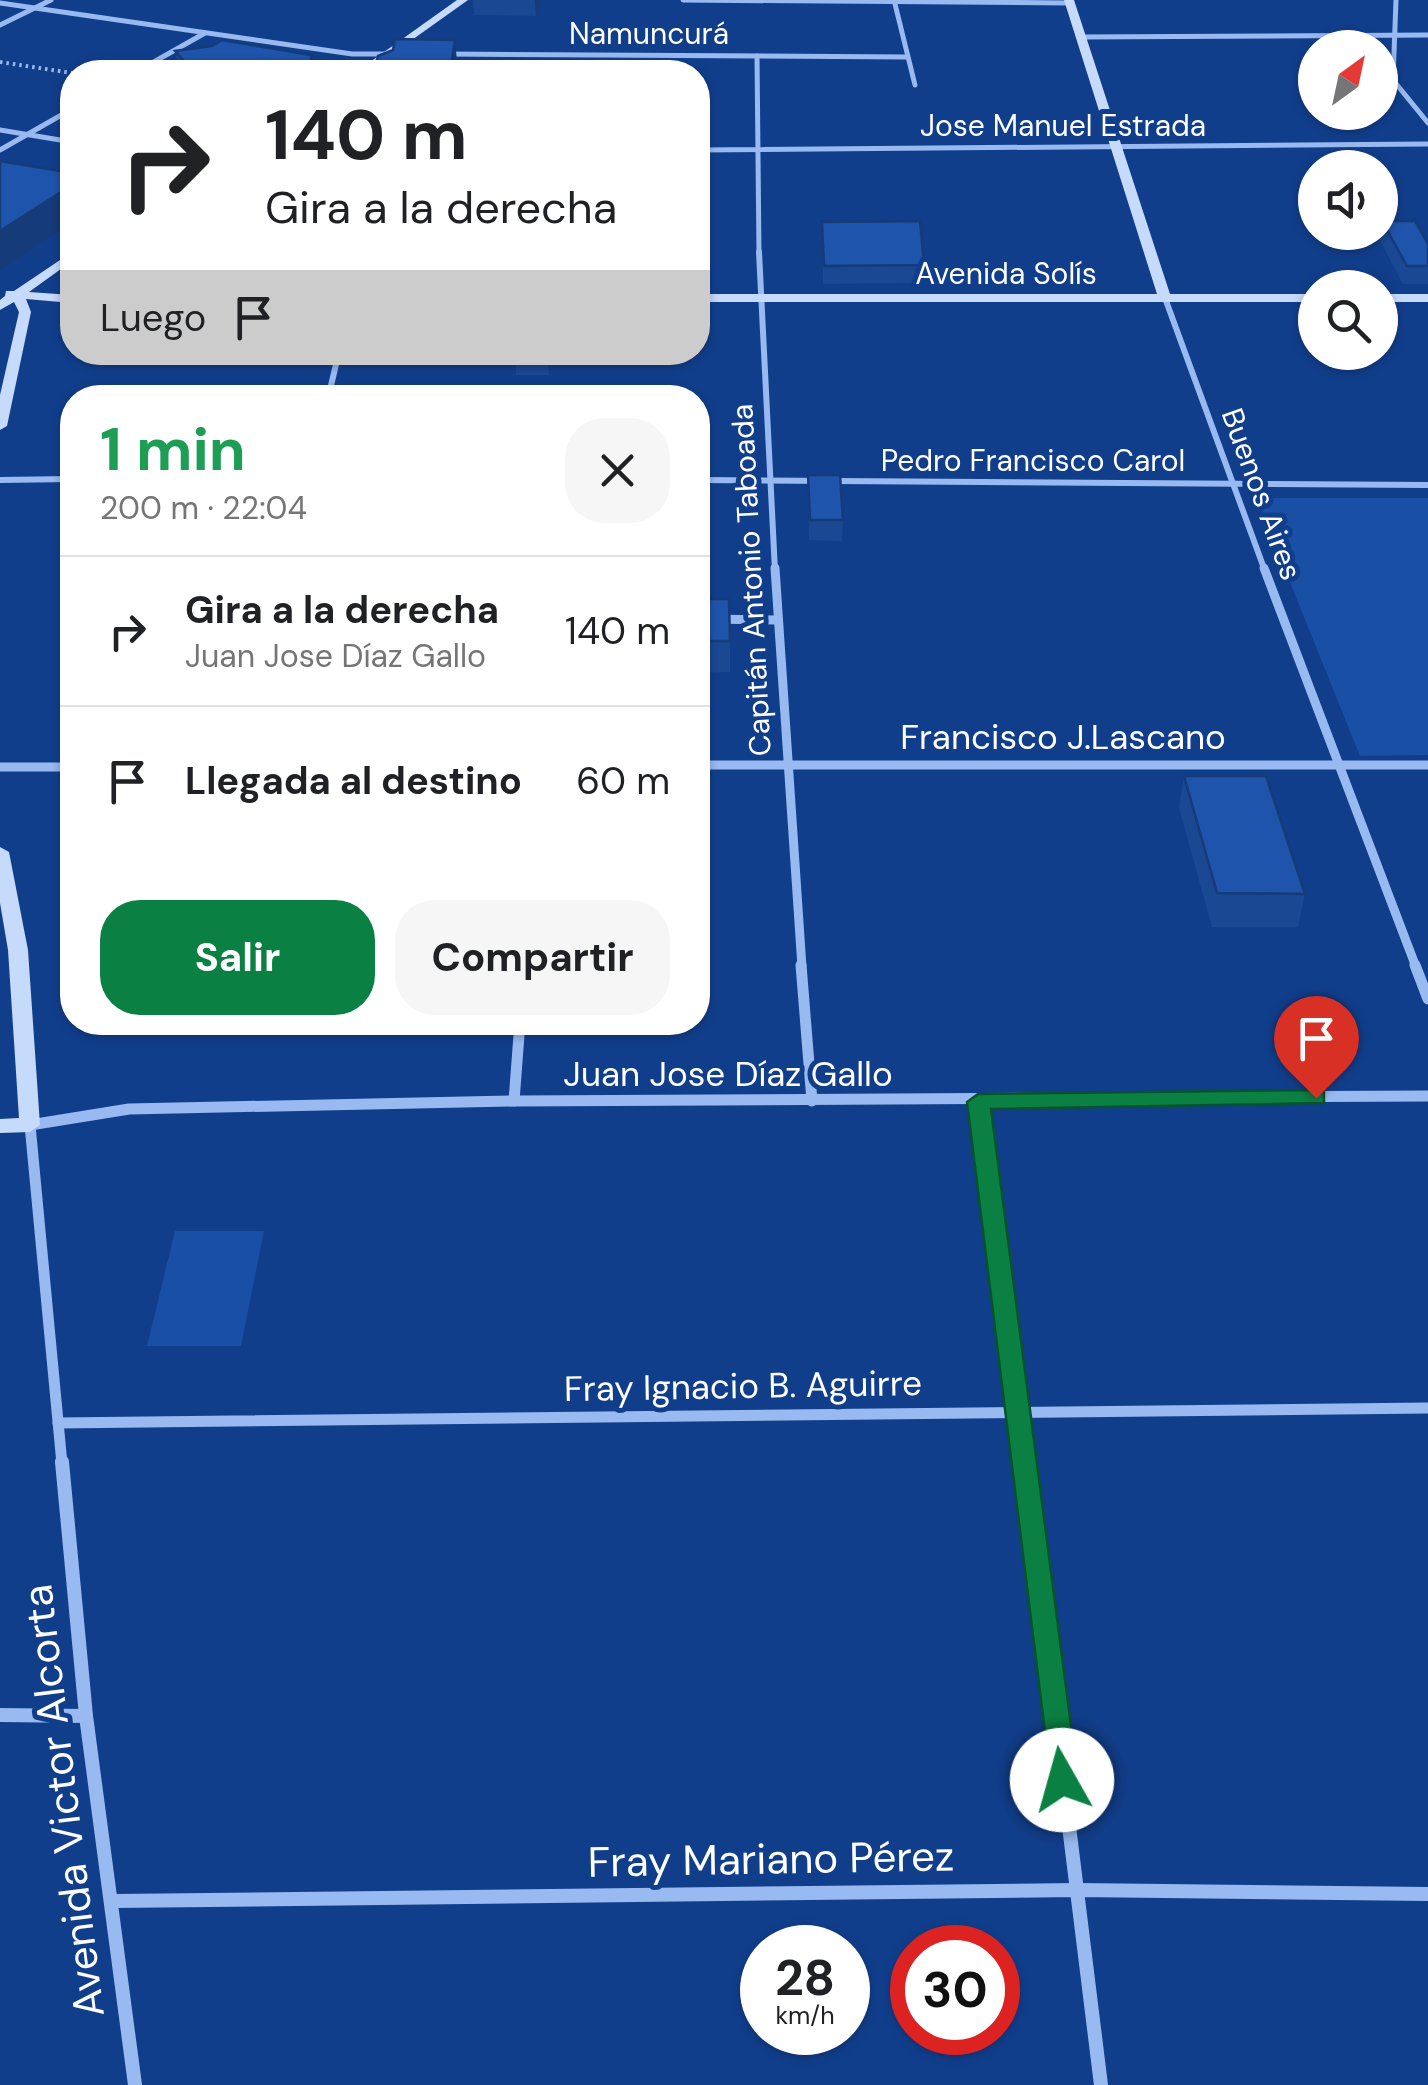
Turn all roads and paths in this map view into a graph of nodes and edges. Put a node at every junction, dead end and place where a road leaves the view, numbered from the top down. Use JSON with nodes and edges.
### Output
{"nodes":[{"id":1,"x":51,"y":0,"type":"edge"},
{"id":2,"x":464,"y":0,"type":"edge"},
{"id":3,"x":682,"y":0,"type":"edge"},
{"id":4,"x":1396,"y":0,"type":"edge"},
{"id":5,"x":894,"y":1,"type":"edge"},
{"id":6,"x":1068,"y":2,"type":"edge"},
{"id":7,"x":0,"y":3,"type":"edge"},
{"id":8,"x":35,"y":8,"type":"junction"},
{"id":9,"x":0,"y":25,"type":"edge"},
{"id":10,"x":1396,"y":30,"type":"edge"},
{"id":11,"x":204,"y":34,"type":"junction"},
{"id":12,"x":1398,"y":35,"type":"edge"},
{"id":13,"x":1428,"y":35,"type":"edge"},
{"id":14,"x":1298,"y":36,"type":"edge"},
{"id":15,"x":1080,"y":37,"type":"junction"},
{"id":16,"x":397,"y":54,"type":"junction"},
{"id":17,"x":434,"y":54,"type":"edge"},
{"id":18,"x":758,"y":56,"type":"junction"},
{"id":19,"x":907,"y":57,"type":"junction"},
{"id":20,"x":157,"y":60,"type":"edge"},
{"id":21,"x":385,"y":60,"type":"edge"},
{"id":22,"x":0,"y":62,"type":"edge"},
{"id":23,"x":60,"y":71,"type":"edge"},
{"id":24,"x":915,"y":85,"type":"dead end"},
{"id":25,"x":1398,"y":93,"type":"edge"},
{"id":26,"x":60,"y":116,"type":"edge"},
{"id":27,"x":1428,"y":123,"type":"edge"},
{"id":28,"x":0,"y":130,"type":"edge"},
{"id":29,"x":28,"y":134,"type":"junction"},
{"id":30,"x":60,"y":140,"type":"edge"},
{"id":31,"x":1428,"y":144,"type":"edge"},
{"id":32,"x":1114,"y":148,"type":"junction"},
{"id":33,"x":0,"y":150,"type":"edge"},
{"id":34,"x":710,"y":150,"type":"edge"},
{"id":35,"x":756,"y":150,"type":"junction"},
{"id":36,"x":60,"y":264,"type":"edge"},
{"id":37,"x":0,"y":291,"type":"edge"},
{"id":38,"x":17,"y":294,"type":"junction"},
{"id":39,"x":710,"y":298,"type":"edge"},
{"id":40,"x":760,"y":298,"type":"junction"},
{"id":41,"x":1165,"y":298,"type":"junction"},
{"id":42,"x":1298,"y":298,"type":"edge"},
{"id":43,"x":1398,"y":298,"type":"edge"},
{"id":44,"x":1428,"y":298,"type":"edge"},
{"id":45,"x":60,"y":299,"type":"edge"},
{"id":46,"x":0,"y":306,"type":"edge"},
{"id":47,"x":16,"y":352,"type":"junction"},
{"id":48,"x":0,"y":353,"type":"edge"},
{"id":49,"x":0,"y":426,"type":"edge"},
{"id":50,"x":0,"y":480,"type":"edge"},
{"id":51,"x":60,"y":480,"type":"edge"},
{"id":52,"x":710,"y":480,"type":"edge"},
{"id":53,"x":771,"y":481,"type":"junction"},
{"id":54,"x":1231,"y":484,"type":"junction"},
{"id":55,"x":1428,"y":485,"type":"edge"},
{"id":56,"x":710,"y":619,"type":"edge"},
{"id":57,"x":776,"y":620,"type":"junction"},
{"id":58,"x":1336,"y":764,"type":"junction"},
{"id":59,"x":710,"y":765,"type":"edge"},
{"id":60,"x":786,"y":765,"type":"junction"},
{"id":61,"x":1428,"y":765,"type":"edge"},
{"id":62,"x":0,"y":767,"type":"edge"},
{"id":63,"x":60,"y":767,"type":"edge"},
{"id":64,"x":0,"y":852,"type":"edge"},
{"id":65,"x":9,"y":950,"type":"edge"},
{"id":66,"x":1428,"y":999,"type":"edge"},
{"id":67,"x":519,"y":1035,"type":"edge"},
{"id":68,"x":1428,"y":1096,"type":"edge"},
{"id":69,"x":514,"y":1101,"type":"junction"},
{"id":70,"x":812,"y":1101,"type":"junction"},
{"id":71,"x":978,"y":1102,"type":"junction"},
{"id":72,"x":30,"y":1125,"type":"junction"},
{"id":73,"x":0,"y":1126,"type":"edge"},
{"id":74,"x":1428,"y":1408,"type":"edge"},
{"id":75,"x":1014,"y":1409,"type":"junction"},
{"id":76,"x":58,"y":1423,"type":"junction"},
{"id":77,"x":0,"y":1715,"type":"edge"},
{"id":78,"x":86,"y":1716,"type":"junction"},
{"id":79,"x":1077,"y":1890,"type":"junction"},
{"id":80,"x":1428,"y":1894,"type":"edge"},
{"id":81,"x":114,"y":1901,"type":"junction"},
{"id":82,"x":135,"y":2085,"type":"edge"},
{"id":83,"x":1101,"y":2085,"type":"edge"}],
"edges":[{"from":1,"to":8,"type":"street"},
{"from":2,"to":16,"type":"main road"},
{"from":3,"to":5,"type":"street"},
{"from":4,"to":10,"type":"street"},
{"from":5,"to":6,"type":"street"},
{"from":5,"to":19,"type":"street"},
{"from":6,"to":15,"type":"main road","name":"Buenos Aires"},
{"from":7,"to":8,"type":"street"},
{"from":8,"to":9,"type":"street"},
{"from":8,"to":11,"type":"street"},
{"from":11,"to":16,"type":"street"},
{"from":11,"to":20,"type":"street"},
{"from":12,"to":13,"type":"street"},
{"from":14,"to":15,"type":"street"},
{"from":15,"to":32,"type":"main road","name":"Buenos Aires"},
{"from":16,"to":21,"type":"main road"},
{"from":17,"to":18,"type":"street","name":"Namuncurá"},
{"from":18,"to":19,"type":"street","name":"Namuncurá"},
{"from":18,"to":35,"type":"street","name":"Capitán Antonio Taboada"},
{"from":19,"to":24,"type":"street"},
{"from":22,"to":23,"type":"path"},
{"from":25,"to":27,"type":"street"},
{"from":26,"to":29,"type":"street"},
{"from":28,"to":29,"type":"street"},
{"from":29,"to":30,"type":"street"},
{"from":29,"to":33,"type":"street"},
{"from":31,"to":32,"type":"street","name":"Jose Manuel Estrada"},
{"from":32,"to":35,"type":"street","name":"Jose Manuel Estrada"},
{"from":32,"to":41,"type":"main road","name":"Buenos Aires"},
{"from":34,"to":35,"type":"street","name":"Jose Manuel Estrada"},
{"from":35,"to":40,"type":"street","name":"Capitán Antonio Taboada"},
{"from":36,"to":38,"type":"main road"},
{"from":37,"to":38,"type":"main road"},
{"from":38,"to":45,"type":"main road"},
{"from":38,"to":46,"type":"main road"},
{"from":38,"to":47,"type":"main road"},
{"from":39,"to":40,"type":"main road","name":"Avenida Solís"},
{"from":40,"to":41,"type":"main road","name":"Avenida Solís"},
{"from":40,"to":53,"type":"street","name":"Capitán Antonio Taboada"},
{"from":41,"to":42,"type":"main road","name":"Avenida Solís"},
{"from":41,"to":54,"type":"street","name":"Buenos Aires"},
{"from":43,"to":44,"type":"main road"},
{"from":47,"to":48,"type":"street"},
{"from":47,"to":49,"type":"main road"},
{"from":50,"to":51,"type":"street"},
{"from":52,"to":53,"type":"street","name":"Pedro Francisco Carol"},
{"from":53,"to":54,"type":"street","name":"Pedro Francisco Carol"},
{"from":53,"to":57,"type":"street","name":"Capitán Antonio Taboada"},
{"from":54,"to":55,"type":"street","name":"Pedro Francisco Carol"},
{"from":54,"to":58,"type":"street","name":"Buenos Aires"},
{"from":56,"to":57,"type":"street"},
{"from":57,"to":60,"type":"street","name":"Capitán Antonio Taboada"},
{"from":58,"to":60,"type":"street","name":"Francisco J.Lascano"},
{"from":58,"to":61,"type":"street","name":"Francisco J.Lascano"},
{"from":58,"to":66,"type":"street","name":"Buenos Aires"},
{"from":59,"to":60,"type":"street","name":"Francisco J.Lascano"},
{"from":60,"to":70,"type":"street","name":"Capitán Antonio Taboada"},
{"from":62,"to":63,"type":"street"},
{"from":64,"to":65,"type":"main road","name":"Avenida Victor Alcorta"},
{"from":65,"to":72,"type":"main road","name":"Avenida Victor Alcorta"},
{"from":67,"to":69,"type":"street"},
{"from":68,"to":71,"type":"street","name":"Juan Jose Díaz Gallo"},
{"from":69,"to":70,"type":"street","name":"Juan Jose Díaz Gallo"},
{"from":69,"to":72,"type":"street","name":"Juan Jose Díaz Gallo"},
{"from":70,"to":71,"type":"street","name":"Juan Jose Díaz Gallo"},
{"from":71,"to":75,"type":"street"},
{"from":72,"to":73,"type":"main road"},
{"from":72,"to":76,"type":"street","name":"Avenida Victor Alcorta"},
{"from":74,"to":75,"type":"street","name":"Fray Ignacio B. Aguirre"},
{"from":75,"to":76,"type":"street","name":"Fray Ignacio B. Aguirre"},
{"from":75,"to":79,"type":"street"},
{"from":76,"to":78,"type":"street","name":"Avenida Victor Alcorta"},
{"from":77,"to":78,"type":"street"},
{"from":78,"to":81,"type":"street","name":"Avenida Victor Alcorta"},
{"from":79,"to":80,"type":"street","name":"Fray Mariano Pérez"},
{"from":79,"to":81,"type":"street","name":"Fray Mariano Pérez"},
{"from":79,"to":83,"type":"street"},
{"from":81,"to":82,"type":"street","name":"Avenida Victor Alcorta"}]}
